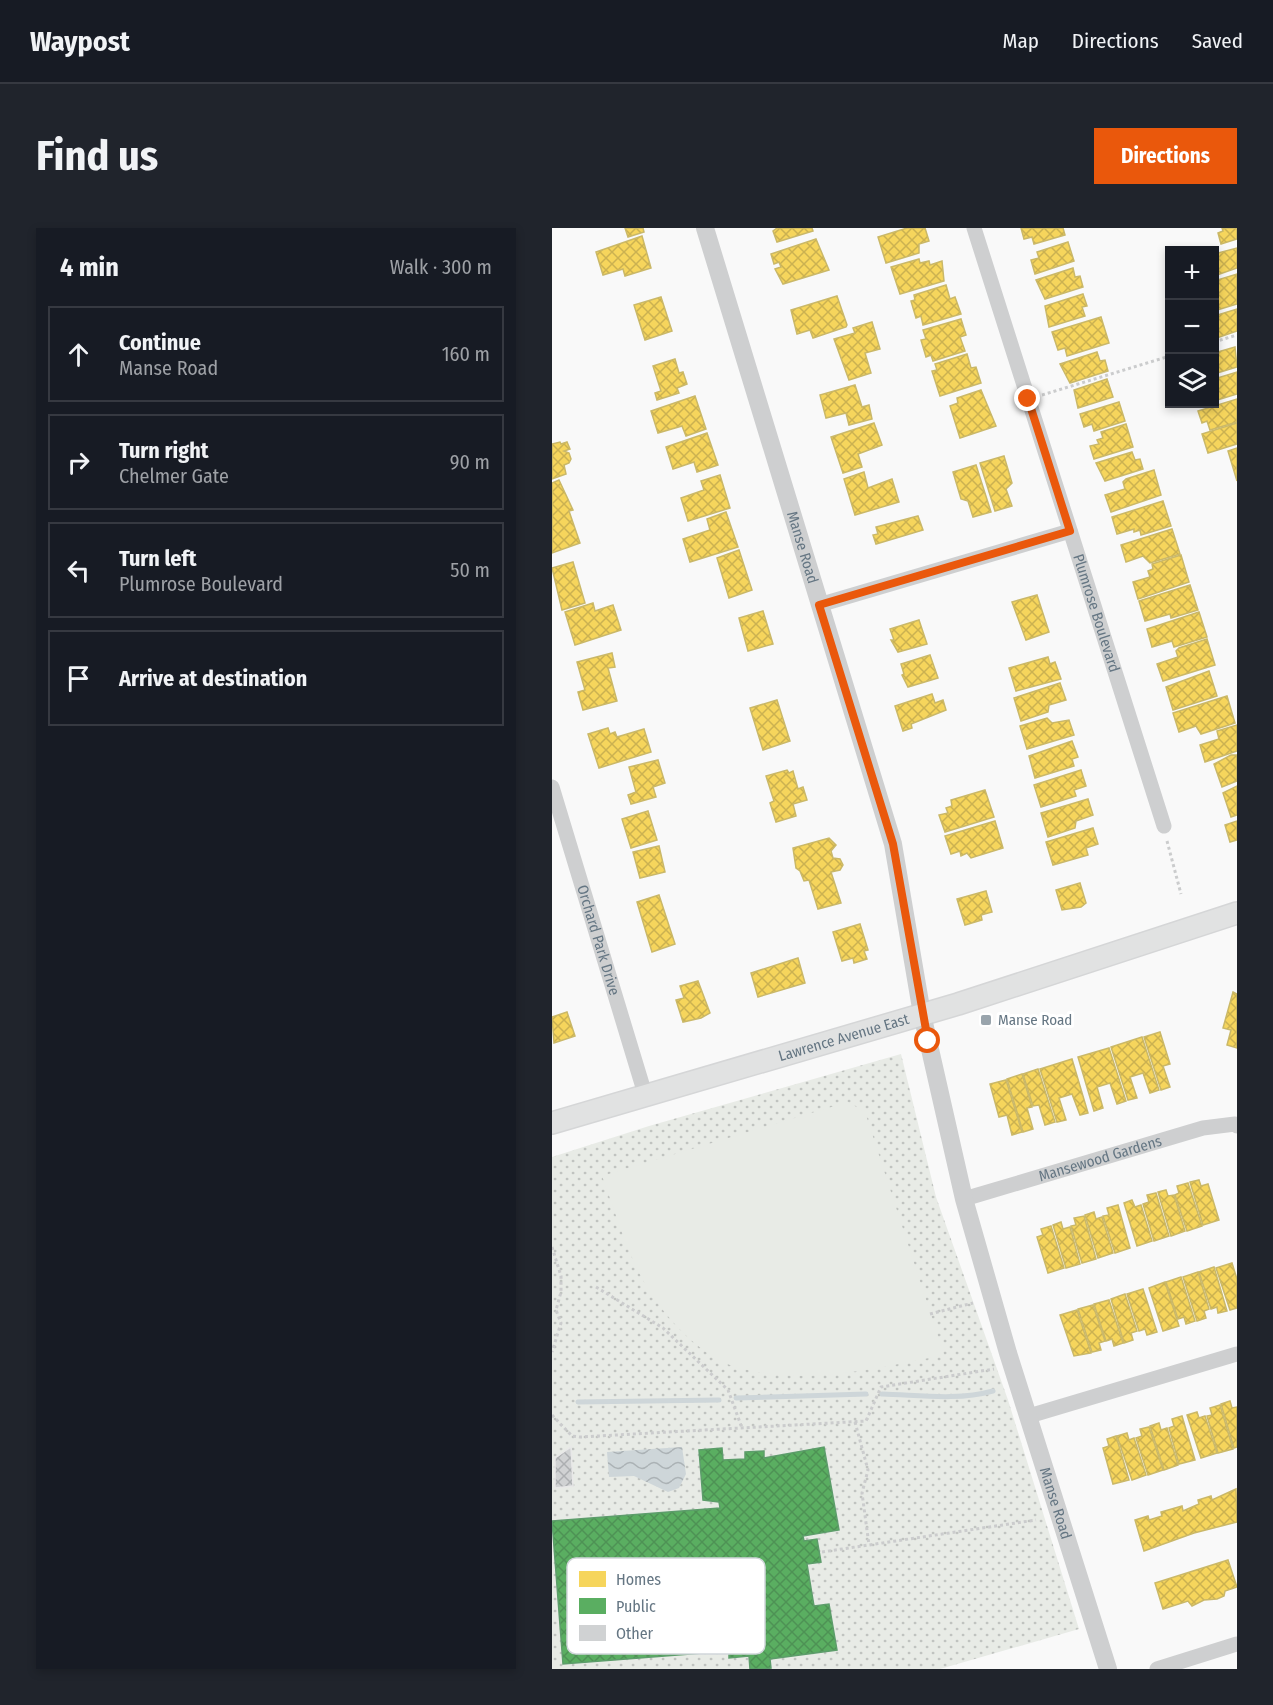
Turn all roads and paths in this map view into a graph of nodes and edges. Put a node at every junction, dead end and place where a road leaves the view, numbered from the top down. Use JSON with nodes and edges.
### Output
{"nodes":[{"id":1,"x":705,"y":228,"type":"edge"},
{"id":2,"x":974,"y":228,"type":"edge"},
{"id":3,"x":1237,"y":335,"type":"edge"},
{"id":4,"x":1219,"y":341,"type":"edge"},
{"id":5,"x":1165,"y":357,"type":"edge"},
{"id":6,"x":1049,"y":392,"type":"dead end"},
{"id":7,"x":1070,"y":531,"type":"junction"},
{"id":8,"x":819,"y":605,"type":"junction"},
{"id":9,"x":552,"y":787,"type":"edge"},
{"id":10,"x":1164,"y":826,"type":"joint"},
{"id":11,"x":1181,"y":894,"type":"dead end"},
{"id":12,"x":1237,"y":913,"type":"edge"},
{"id":13,"x":922,"y":1014,"type":"junction"},
{"id":14,"x":645,"y":1094,"type":"junction"},
{"id":15,"x":552,"y":1123,"type":"edge"},
{"id":16,"x":1237,"y":1126,"type":"edge"},
{"id":17,"x":964,"y":1199,"type":"junction"},
{"id":18,"x":552,"y":1247,"type":"edge"},
{"id":19,"x":596,"y":1287,"type":"dead end"},
{"id":20,"x":973,"y":1303,"type":"dead end"},
{"id":21,"x":930,"y":1314,"type":"dead end"},
{"id":22,"x":552,"y":1352,"type":"edge"},
{"id":23,"x":1237,"y":1354,"type":"edge"},
{"id":24,"x":994,"y":1369,"type":"dead end"},
{"id":25,"x":552,"y":1415,"type":"edge"},
{"id":26,"x":1029,"y":1416,"type":"junction"},
{"id":27,"x":855,"y":1422,"type":"junction"},
{"id":28,"x":742,"y":1428,"type":"junction"},
{"id":29,"x":1036,"y":1520,"type":"dead end"},
{"id":30,"x":869,"y":1545,"type":"junction"},
{"id":31,"x":822,"y":1552,"type":"dead end"},
{"id":32,"x":1237,"y":1644,"type":"edge"},
{"id":33,"x":1108,"y":1669,"type":"edge"},
{"id":34,"x":1157,"y":1669,"type":"edge"}],
"edges":[{"from":1,"to":8,"type":"street","name":"Manse Road"},
{"from":2,"to":7,"type":"street","name":"Plumrose Boulevard"},
{"from":3,"to":4,"type":"path"},
{"from":5,"to":6,"type":"path"},
{"from":7,"to":8,"type":"street"},
{"from":7,"to":10,"type":"street","name":"Plumrose Boulevard"},
{"from":8,"to":13,"type":"street","name":"Manse Road"},
{"from":9,"to":14,"type":"street","name":"Orchard Park Drive"},
{"from":10,"to":11,"type":"path"},
{"from":12,"to":13,"type":"main road","name":"Lawrence Avenue East"},
{"from":13,"to":14,"type":"main road","name":"Lawrence Avenue East"},
{"from":13,"to":17,"type":"street","name":"Manse Road"},
{"from":14,"to":15,"type":"main road","name":"Lawrence Avenue East"},
{"from":16,"to":17,"type":"street","name":"Mansewood Gardens"},
{"from":17,"to":26,"type":"street","name":"Manse Road"},
{"from":18,"to":22,"type":"path"},
{"from":19,"to":28,"type":"path"},
{"from":20,"to":21,"type":"path"},
{"from":23,"to":26,"type":"street"},
{"from":24,"to":27,"type":"path"},
{"from":25,"to":28,"type":"path"},
{"from":26,"to":33,"type":"street","name":"Manse Road"},
{"from":27,"to":28,"type":"path"},
{"from":27,"to":30,"type":"path"},
{"from":29,"to":30,"type":"path"},
{"from":30,"to":31,"type":"path"},
{"from":32,"to":34,"type":"street"}]}
